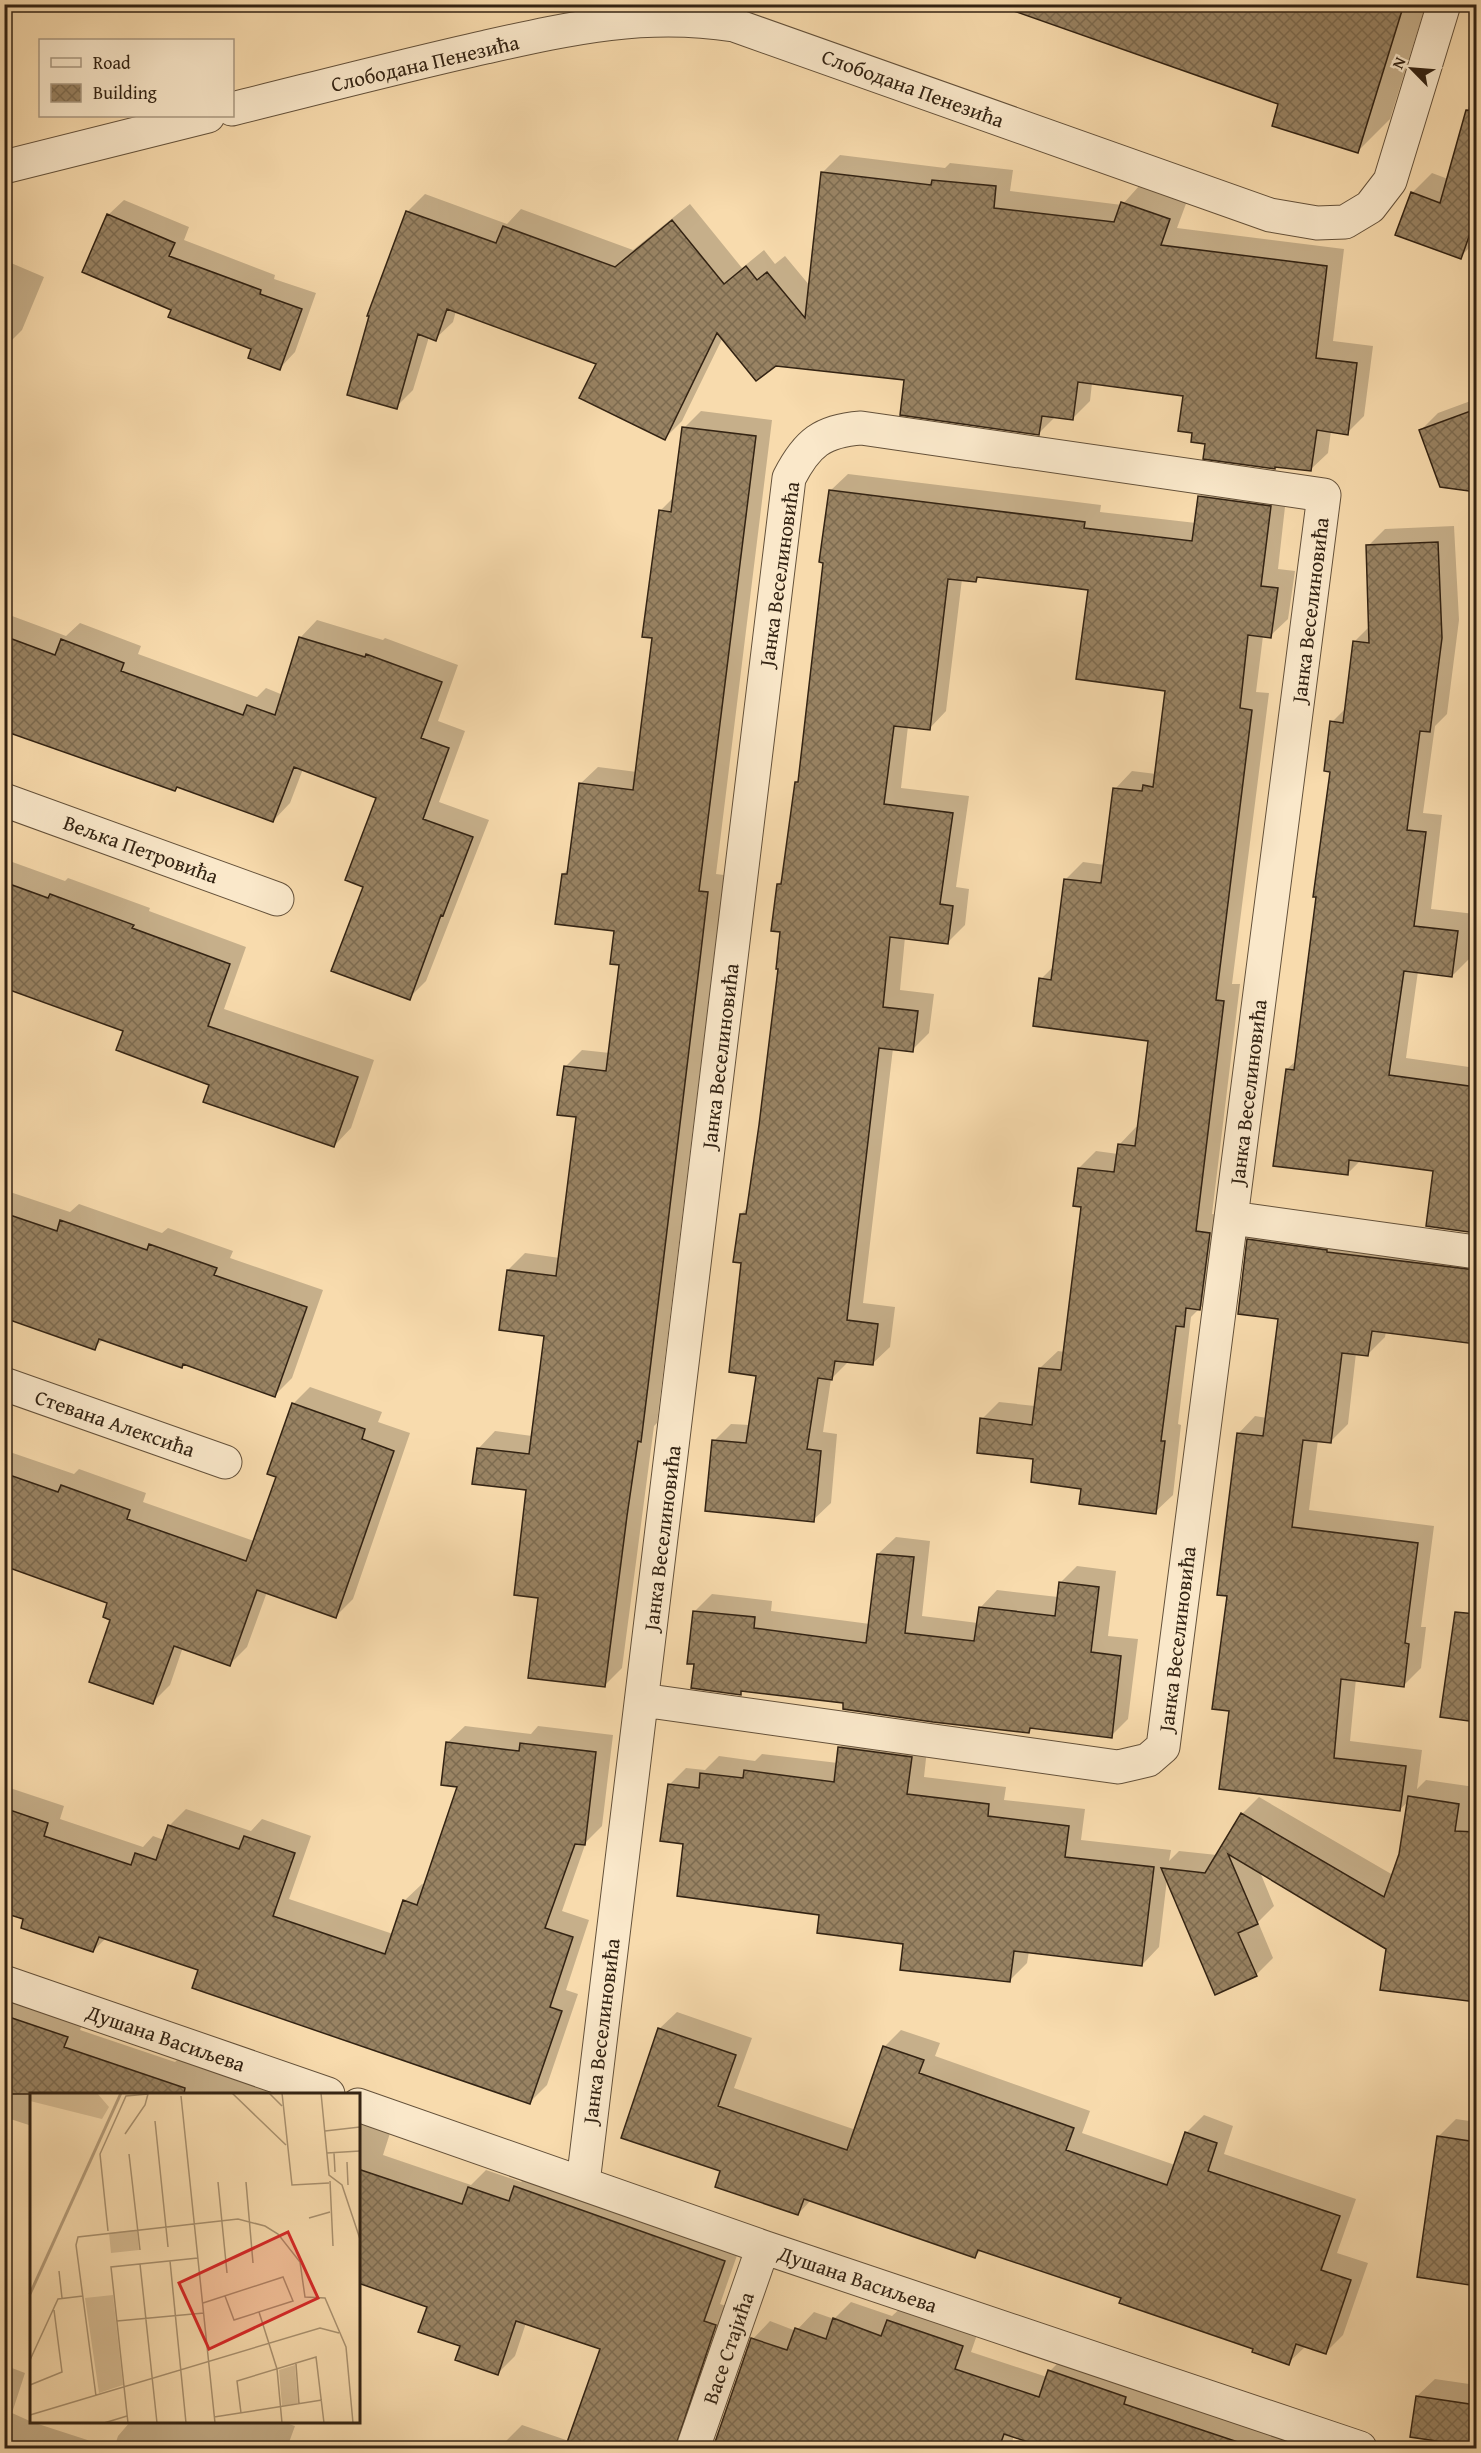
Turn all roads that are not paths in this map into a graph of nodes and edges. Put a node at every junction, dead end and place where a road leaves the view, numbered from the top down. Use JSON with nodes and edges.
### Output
{"nodes":[{"id":1,"x":1444,"y":4,"type":"edge"},
{"id":2,"x":234,"y":109,"type":"edge"},
{"id":3,"x":204,"y":117,"type":"edge"},
{"id":4,"x":4,"y":167,"type":"edge"},
{"id":5,"x":4,"y":800,"type":"edge"},
{"id":6,"x":276,"y":898,"type":"dead end"},
{"id":7,"x":1232,"y":1218,"type":"junction"},
{"id":8,"x":1476,"y":1252,"type":"edge"},
{"id":9,"x":4,"y":1384,"type":"edge"},
{"id":10,"x":225,"y":1462,"type":"dead end"},
{"id":11,"x":642,"y":1700,"type":"junction"},
{"id":12,"x":4,"y":1982,"type":"edge"},
{"id":13,"x":325,"y":2093,"type":"edge"},
{"id":14,"x":360,"y":2106,"type":"edge"},
{"id":15,"x":583,"y":2183,"type":"junction"},
{"id":16,"x":763,"y":2247,"type":"junction"},
{"id":17,"x":693,"y":2448,"type":"edge"},
{"id":18,"x":1360,"y":2448,"type":"edge"}],
"edges":[{"from":1,"to":2,"type":"street","name":"Слободана Пенезића"},
{"from":3,"to":4,"type":"street"},
{"from":5,"to":6,"type":"street","name":"Вељка Петровића"},
{"from":7,"to":8,"type":"street"},
{"from":7,"to":11,"type":"street","name":"Јанка Веселиновића"},
{"from":7,"to":11,"type":"street","name":"Јанка Веселиновића"},
{"from":9,"to":10,"type":"street","name":"Стевана Алексића"},
{"from":11,"to":15,"type":"street","name":"Јанка Веселиновића"},
{"from":12,"to":13,"type":"street","name":"Душана Васиљева"},
{"from":14,"to":15,"type":"street","name":"Душана Васиљева"},
{"from":15,"to":16,"type":"street","name":"Душана Васиљева"},
{"from":16,"to":17,"type":"street","name":"Васе Стајића"},
{"from":16,"to":18,"type":"street","name":"Душана Васиљева"}]}
